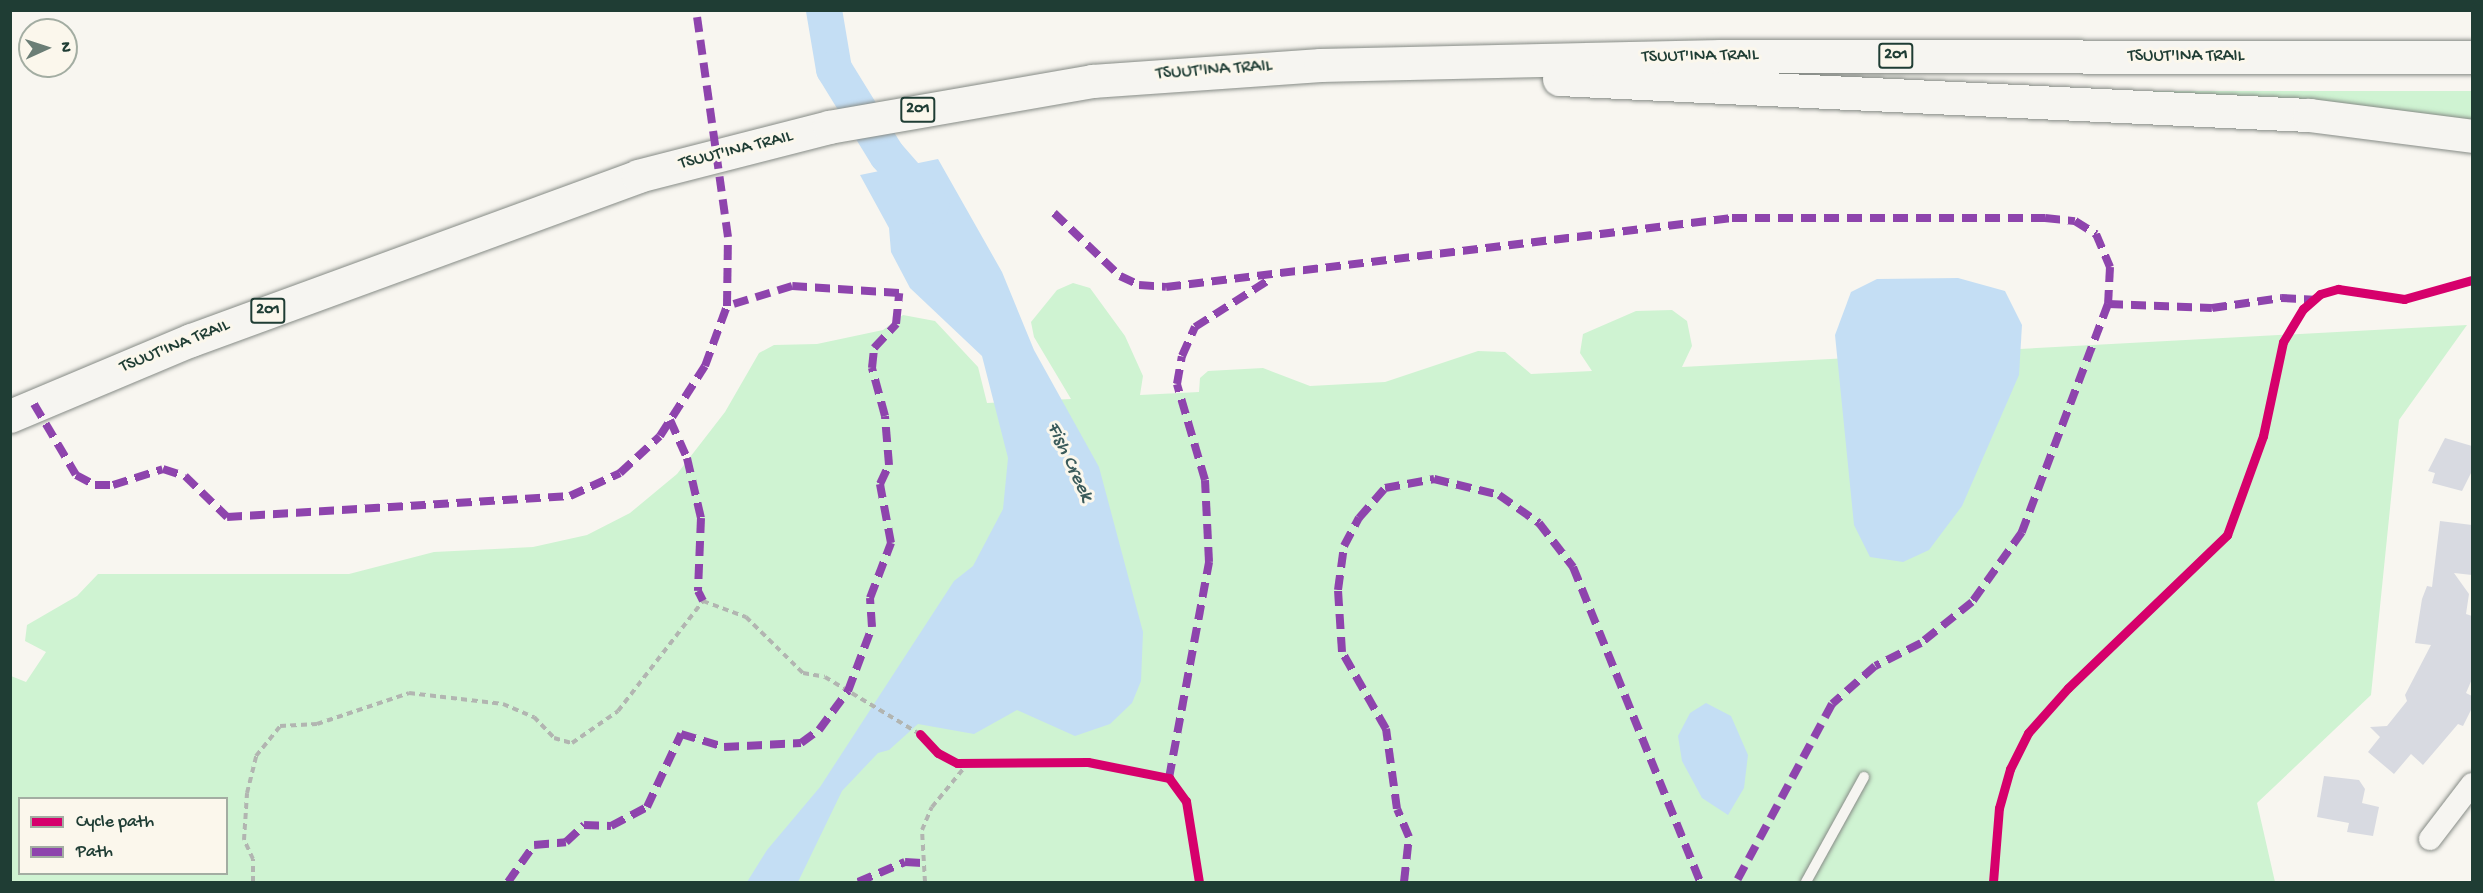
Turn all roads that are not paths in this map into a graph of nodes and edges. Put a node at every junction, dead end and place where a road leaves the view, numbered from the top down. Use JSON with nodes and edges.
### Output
{"nodes":[{"id":1,"x":2472,"y":57,"type":"edge"},
{"id":2,"x":1320,"y":65,"type":"junction"},
{"id":3,"x":2472,"y":136,"type":"edge"},
{"id":4,"x":10,"y":416,"type":"edge"},
{"id":5,"x":1864,"y":777,"type":"dead end"},
{"id":6,"x":2472,"y":784,"type":"edge"},
{"id":7,"x":2430,"y":839,"type":"dead end"},
{"id":8,"x":1806,"y":882,"type":"edge"}],
"edges":[{"from":1,"to":2,"type":"highway","name":"TSUUT'INA TRAIL","number":"201"},
{"from":2,"to":3,"type":"highway"},
{"from":2,"to":4,"type":"highway","name":"TSUUT'INA TRAIL","number":"201"},
{"from":5,"to":8,"type":"lane"},
{"from":6,"to":7,"type":"street"}]}
